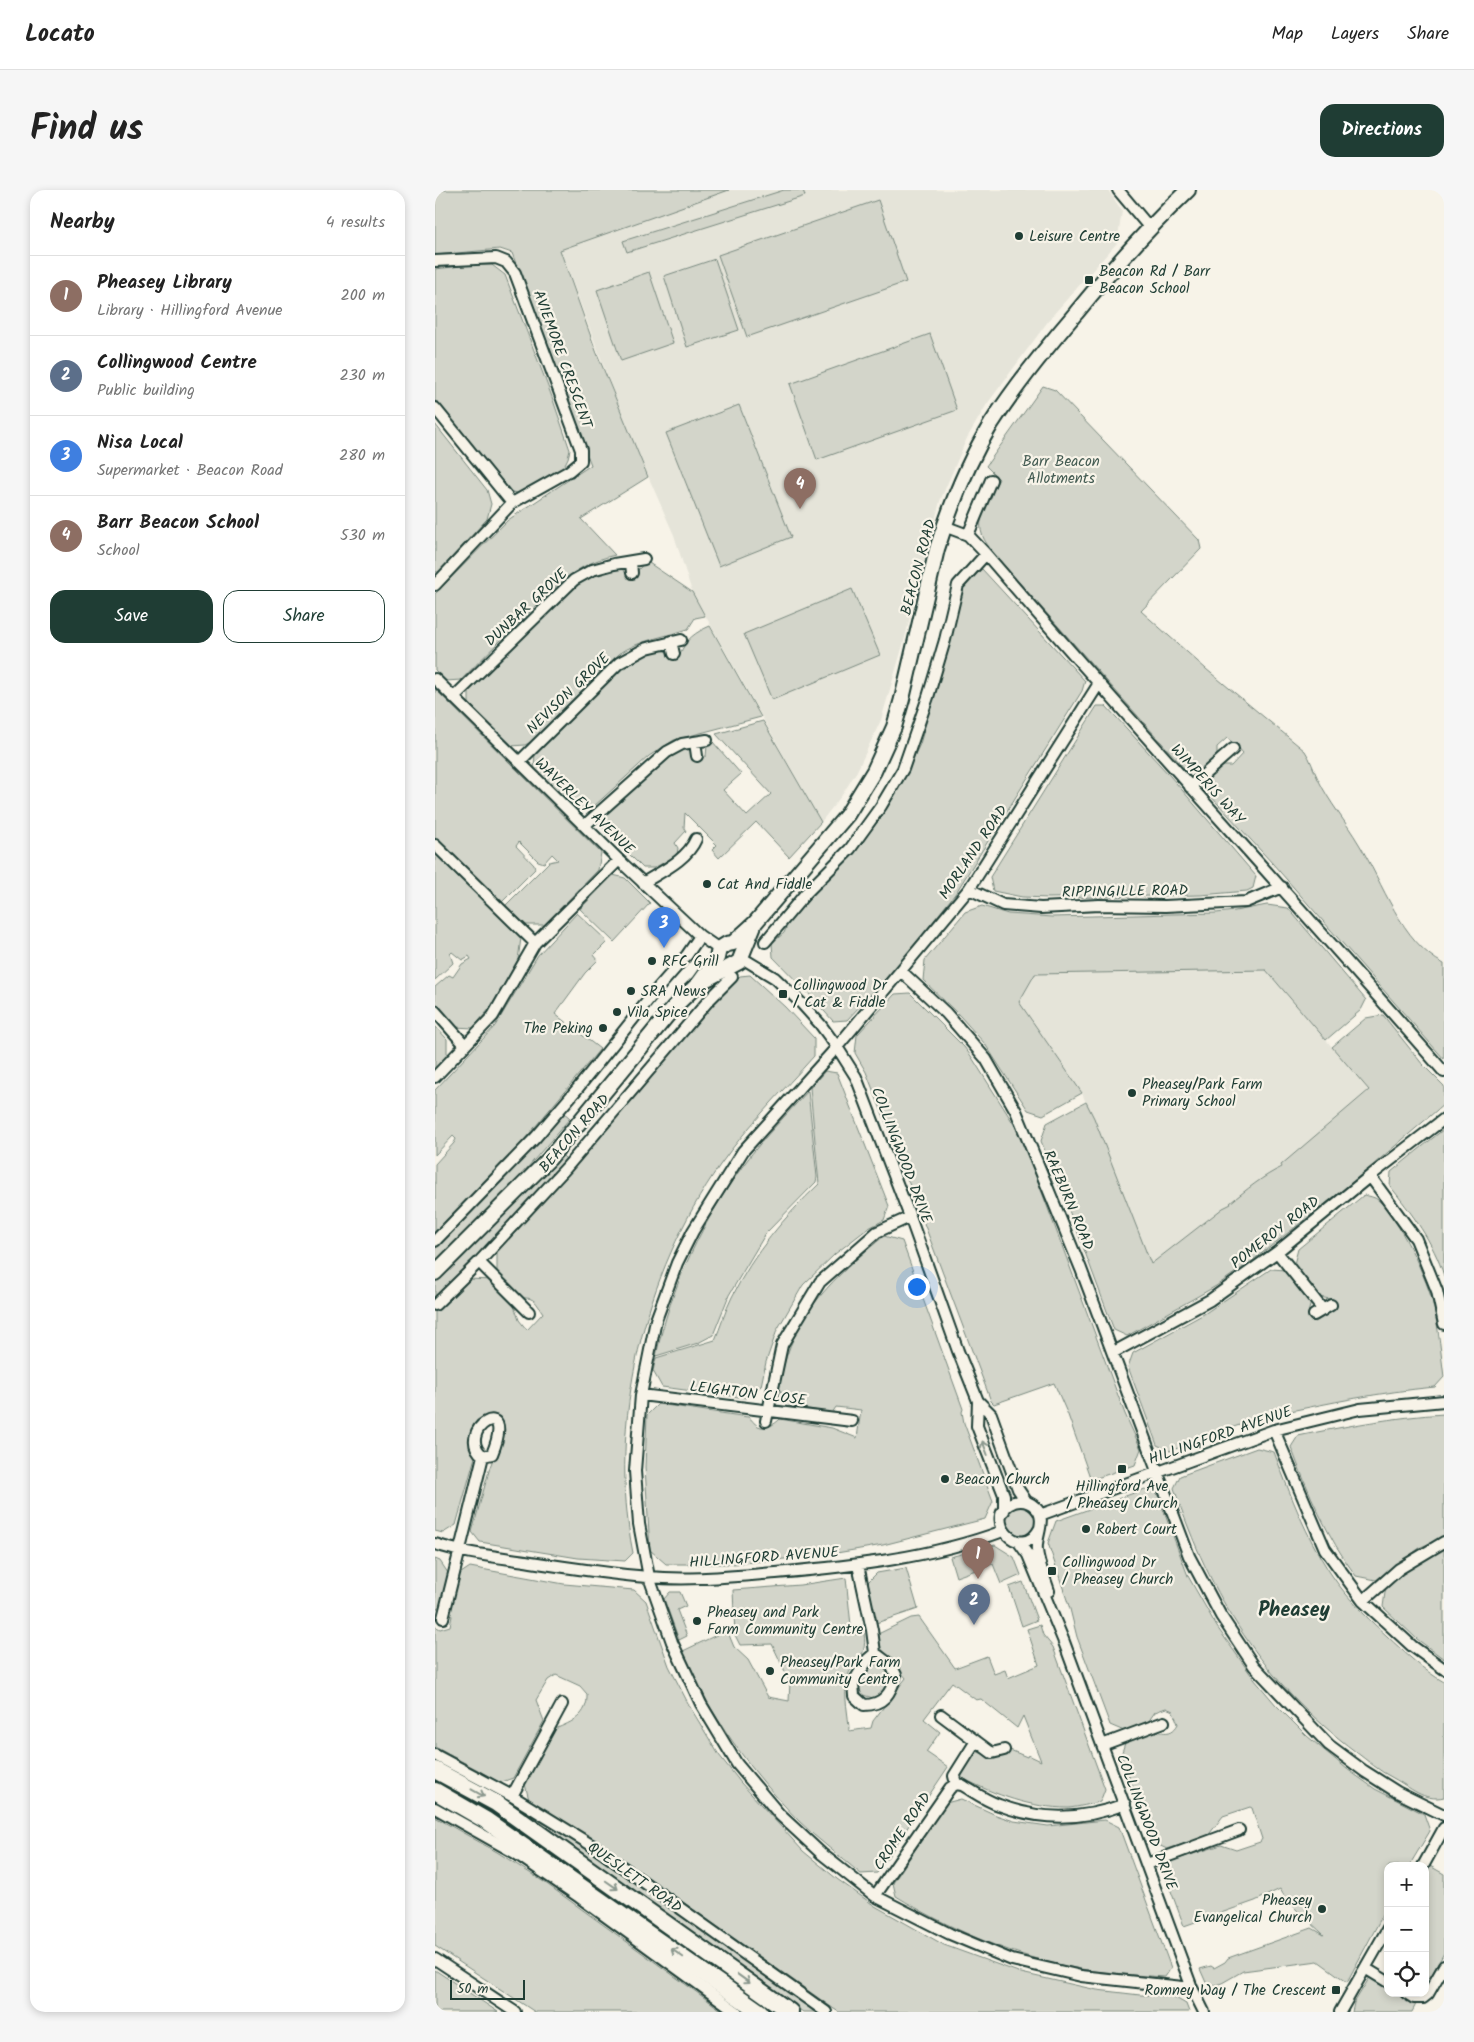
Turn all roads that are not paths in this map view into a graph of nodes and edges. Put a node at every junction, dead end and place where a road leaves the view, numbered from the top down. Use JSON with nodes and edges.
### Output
{"nodes":[{"id":1,"x":1118,"y":190,"type":"edge"},
{"id":2,"x":1188,"y":190,"type":"edge"},
{"id":3,"x":1149,"y":227,"type":"junction"},
{"id":4,"x":435,"y":261,"type":"edge"},
{"id":5,"x":435,"y":408,"type":"edge"},
{"id":6,"x":991,"y":480,"type":"dead end"},
{"id":7,"x":513,"y":504,"type":"junction"},
{"id":8,"x":944,"y":526,"type":"junction"},
{"id":9,"x":968,"y":535,"type":"junction"},
{"id":10,"x":986,"y":554,"type":"junction"},
{"id":11,"x":644,"y":559,"type":"dead end"},
{"id":12,"x":435,"y":585,"type":"edge"},
{"id":13,"x":674,"y":654,"type":"dead end"},
{"id":14,"x":435,"y":679,"type":"edge"},
{"id":15,"x":1098,"y":685,"type":"junction"},
{"id":16,"x":454,"y":697,"type":"junction"},
{"id":17,"x":707,"y":740,"type":"dead end"},
{"id":18,"x":695,"y":742,"type":"junction"},
{"id":19,"x":1233,"y":749,"type":"dead end"},
{"id":20,"x":697,"y":756,"type":"dead end"},
{"id":21,"x":519,"y":762,"type":"junction"},
{"id":22,"x":1190,"y":787,"type":"junction"},
{"id":23,"x":585,"y":825,"type":"junction"},
{"id":24,"x":696,"y":840,"type":"dead end"},
{"id":25,"x":435,"y":845,"type":"edge"},
{"id":26,"x":619,"y":860,"type":"junction"},
{"id":27,"x":643,"y":883,"type":"junction"},
{"id":28,"x":1282,"y":887,"type":"junction"},
{"id":29,"x":969,"y":889,"type":"junction"},
{"id":30,"x":754,"y":924,"type":"junction"},
{"id":31,"x":700,"y":936,"type":"junction"},
{"id":32,"x":765,"y":942,"type":"dead end"},
{"id":33,"x":535,"y":943,"type":"junction"},
{"id":34,"x":733,"y":943,"type":"junction"},
{"id":35,"x":718,"y":953,"type":"junction"},
{"id":36,"x":743,"y":956,"type":"junction"},
{"id":37,"x":731,"y":972,"type":"junction"},
{"id":38,"x":901,"y":972,"type":"junction"},
{"id":39,"x":699,"y":983,"type":"junction"},
{"id":40,"x":435,"y":1011,"type":"edge"},
{"id":41,"x":465,"y":1045,"type":"junction"},
{"id":42,"x":837,"y":1046,"type":"junction"},
{"id":43,"x":1444,"y":1072,"type":"edge"},
{"id":44,"x":435,"y":1077,"type":"edge"},
{"id":45,"x":1444,"y":1119,"type":"edge"},
{"id":46,"x":1370,"y":1176,"type":"junction"},
{"id":47,"x":910,"y":1217,"type":"junction"},
{"id":48,"x":435,"y":1241,"type":"edge"},
{"id":49,"x":1277,"y":1252,"type":"junction"},
{"id":50,"x":479,"y":1262,"type":"junction"},
{"id":51,"x":435,"y":1273,"type":"edge"},
{"id":52,"x":435,"y":1305,"type":"edge"},
{"id":53,"x":1323,"y":1310,"type":"dead end"},
{"id":54,"x":529,"y":1312,"type":"dead end"},
{"id":55,"x":1444,"y":1324,"type":"edge"},
{"id":56,"x":1114,"y":1352,"type":"junction"},
{"id":57,"x":641,"y":1395,"type":"junction"},
{"id":58,"x":978,"y":1401,"type":"junction"},
{"id":59,"x":1444,"y":1401,"type":"edge"},
{"id":60,"x":767,"y":1416,"type":"junction"},
{"id":61,"x":852,"y":1421,"type":"dead end"},
{"id":62,"x":1273,"y":1430,"type":"junction"},
{"id":63,"x":483,"y":1456,"type":"dead end"},
{"id":64,"x":1158,"y":1471,"type":"junction"},
{"id":65,"x":1027,"y":1501,"type":"junction"},
{"id":66,"x":1004,"y":1511,"type":"junction"},
{"id":67,"x":1040,"y":1514,"type":"junction"},
{"id":68,"x":1040,"y":1528,"type":"junction"},
{"id":69,"x":1003,"y":1531,"type":"junction"},
{"id":70,"x":1018,"y":1541,"type":"junction"},
{"id":71,"x":1444,"y":1542,"type":"edge"},
{"id":72,"x":435,"y":1544,"type":"edge"},
{"id":73,"x":459,"y":1551,"type":"junction"},
{"id":74,"x":858,"y":1565,"type":"junction"},
{"id":75,"x":649,"y":1577,"type":"junction"},
{"id":76,"x":1363,"y":1601,"type":"junction"},
{"id":77,"x":443,"y":1618,"type":"dead end"},
{"id":78,"x":1064,"y":1642,"type":"junction"},
{"id":79,"x":875,"y":1653,"type":"junction"},
{"id":80,"x":1444,"y":1669,"type":"edge"},
{"id":81,"x":562,"y":1704,"type":"dead end"},
{"id":82,"x":941,"y":1715,"type":"dead end"},
{"id":83,"x":1164,"y":1722,"type":"dead end"},
{"id":84,"x":976,"y":1741,"type":"junction"},
{"id":85,"x":1102,"y":1745,"type":"junction"},
{"id":86,"x":1004,"y":1750,"type":"dead end"},
{"id":87,"x":435,"y":1755,"type":"edge"},
{"id":88,"x":435,"y":1770,"type":"edge"},
{"id":89,"x":955,"y":1784,"type":"junction"},
{"id":90,"x":435,"y":1791,"type":"edge"},
{"id":91,"x":512,"y":1796,"type":"junction"},
{"id":92,"x":1125,"y":1804,"type":"junction"},
{"id":93,"x":435,"y":1808,"type":"edge"},
{"id":94,"x":1444,"y":1815,"type":"edge"},
{"id":95,"x":1444,"y":1828,"type":"edge"},
{"id":96,"x":1239,"y":1830,"type":"dead end"},
{"id":97,"x":1425,"y":1862,"type":"edge"},
{"id":98,"x":1147,"y":1864,"type":"junction"},
{"id":99,"x":875,"y":1896,"type":"junction"},
{"id":100,"x":1384,"y":1935,"type":"edge"},
{"id":101,"x":435,"y":1959,"type":"edge"},
{"id":102,"x":1444,"y":1966,"type":"edge"},
{"id":103,"x":1365,"y":1968,"type":"junction"},
{"id":104,"x":1384,"y":1980,"type":"edge"},
{"id":105,"x":1192,"y":1988,"type":"junction"},
{"id":106,"x":1429,"y":1991,"type":"edge"},
{"id":107,"x":515,"y":2012,"type":"edge"},
{"id":108,"x":737,"y":2012,"type":"edge"},
{"id":109,"x":760,"y":2012,"type":"edge"},
{"id":110,"x":790,"y":2012,"type":"edge"},
{"id":111,"x":826,"y":2012,"type":"edge"},
{"id":112,"x":1203,"y":2012,"type":"edge"},
{"id":113,"x":1340,"y":2012,"type":"edge"}],
"edges":[{"from":1,"to":3,"type":"street"},
{"from":2,"to":3,"type":"main road","name":"BEACON ROAD"},
{"from":3,"to":8,"type":"main road","name":"BEACON ROAD"},
{"from":4,"to":7,"type":"street","name":"AVIEMORE CRESCENT"},
{"from":5,"to":7,"type":"street"},
{"from":6,"to":9,"type":"street"},
{"from":7,"to":12,"type":"street"},
{"from":8,"to":9,"type":"street","name":"WIMPERIS WAY"},
{"from":8,"to":30,"type":"main road","name":"BEACON ROAD"},
{"from":9,"to":10,"type":"street","name":"WIMPERIS WAY"},
{"from":10,"to":15,"type":"street","name":"WIMPERIS WAY"},
{"from":10,"to":32,"type":"street"},
{"from":11,"to":16,"type":"street","name":"DUNBAR GROVE"},
{"from":13,"to":21,"type":"street","name":"NEVISON GROVE"},
{"from":14,"to":16,"type":"street","name":"WAVERLEY AVENUE"},
{"from":15,"to":22,"type":"street","name":"WIMPERIS WAY"},
{"from":15,"to":29,"type":"street","name":"MORLAND ROAD"},
{"from":16,"to":21,"type":"street","name":"WAVERLEY AVENUE"},
{"from":17,"to":18,"type":"street"},
{"from":18,"to":20,"type":"street"},
{"from":18,"to":23,"type":"street"},
{"from":19,"to":22,"type":"street"},
{"from":21,"to":23,"type":"street","name":"WAVERLEY AVENUE"},
{"from":22,"to":28,"type":"street","name":"WIMPERIS WAY"},
{"from":23,"to":26,"type":"street","name":"WAVERLEY AVENUE"},
{"from":24,"to":27,"type":"street"},
{"from":25,"to":33,"type":"street"},
{"from":26,"to":27,"type":"street","name":"WAVERLEY AVENUE"},
{"from":26,"to":33,"type":"street"},
{"from":27,"to":31,"type":"street","name":"WAVERLEY AVENUE"},
{"from":28,"to":29,"type":"street","name":"RIPPINGILLE ROAD"},
{"from":28,"to":43,"type":"street","name":"WIMPERIS WAY"},
{"from":29,"to":38,"type":"street","name":"MORLAND ROAD"},
{"from":30,"to":34,"type":"main road","name":"BEACON ROAD"},
{"from":30,"to":36,"type":"main road","name":"BEACON ROAD"},
{"from":31,"to":35,"type":"street","name":"WAVERLEY AVENUE"},
{"from":31,"to":48,"type":"street","name":"BEACON ROAD"},
{"from":33,"to":41,"type":"street"},
{"from":34,"to":35,"type":"main road","name":"BEACON ROAD"},
{"from":34,"to":36,"type":"main road"},
{"from":35,"to":37,"type":"main road"},
{"from":35,"to":39,"type":"main road","name":"BEACON ROAD"},
{"from":36,"to":37,"type":"main road","name":"BEACON ROAD"},
{"from":36,"to":42,"type":"street","name":"COLLINGWOOD DRIVE"},
{"from":37,"to":39,"type":"main road","name":"BEACON ROAD"},
{"from":37,"to":50,"type":"street","name":"BEACON ROAD"},
{"from":38,"to":42,"type":"street","name":"MORLAND ROAD"},
{"from":38,"to":56,"type":"street","name":"RAEBURN ROAD"},
{"from":39,"to":51,"type":"main road","name":"BEACON ROAD"},
{"from":40,"to":41,"type":"street"},
{"from":41,"to":44,"type":"street"},
{"from":42,"to":47,"type":"street","name":"COLLINGWOOD DRIVE"},
{"from":42,"to":57,"type":"street","name":"MORLAND ROAD"},
{"from":45,"to":46,"type":"street","name":"POMEROY ROAD"},
{"from":46,"to":49,"type":"street","name":"POMEROY ROAD"},
{"from":46,"to":55,"type":"street"},
{"from":47,"to":58,"type":"street","name":"COLLINGWOOD DRIVE"},
{"from":47,"to":60,"type":"street"},
{"from":49,"to":53,"type":"street"},
{"from":49,"to":56,"type":"street","name":"POMEROY ROAD"},
{"from":50,"to":52,"type":"street","name":"BEACON ROAD"},
{"from":50,"to":54,"type":"street"},
{"from":56,"to":64,"type":"street","name":"RAEBURN ROAD"},
{"from":57,"to":60,"type":"street","name":"LEIGHTON CLOSE"},
{"from":57,"to":75,"type":"street","name":"MORLAND ROAD"},
{"from":58,"to":65,"type":"street","name":"COLLINGWOOD DRIVE"},
{"from":66,"to":58,"type":"street","name":"COLLINGWOOD DRIVE","one_way":true},
{"from":59,"to":62,"type":"street","name":"HILLINGFORD AVENUE"},
{"from":60,"to":61,"type":"street","name":"LEIGHTON CLOSE"},
{"from":62,"to":64,"type":"street","name":"HILLINGFORD AVENUE"},
{"from":62,"to":76,"type":"street"},
{"from":63,"to":73,"type":"street"},
{"from":64,"to":67,"type":"street","name":"HILLINGFORD AVENUE"},
{"from":64,"to":94,"type":"street","name":"RAEBURN ROAD"},
{"from":65,"to":66,"type":"street"},
{"from":65,"to":67,"type":"street","name":"COLLINGWOOD DRIVE"},
{"from":66,"to":69,"type":"street","name":"COLLINGWOOD DRIVE"},
{"from":67,"to":68,"type":"street","name":"COLLINGWOOD DRIVE"},
{"from":68,"to":70,"type":"street"},
{"from":68,"to":78,"type":"street","name":"COLLINGWOOD DRIVE"},
{"from":69,"to":70,"type":"street","name":"COLLINGWOOD DRIVE"},
{"from":69,"to":74,"type":"street","name":"HILLINGFORD AVENUE"},
{"from":70,"to":78,"type":"street","name":"COLLINGWOOD DRIVE"},
{"from":71,"to":76,"type":"street"},
{"from":72,"to":73,"type":"street","name":"HILLINGFORD AVENUE"},
{"from":73,"to":75,"type":"street","name":"HILLINGFORD AVENUE"},
{"from":73,"to":77,"type":"street"},
{"from":74,"to":75,"type":"street","name":"HILLINGFORD AVENUE"},
{"from":74,"to":79,"type":"street"},
{"from":75,"to":99,"type":"street","name":"MORLAND ROAD"},
{"from":76,"to":80,"type":"street"},
{"from":78,"to":85,"type":"street","name":"COLLINGWOOD DRIVE"},
{"from":79,"to":79,"type":"street"},
{"from":81,"to":91,"type":"street"},
{"from":82,"to":84,"type":"street"},
{"from":83,"to":85,"type":"street"},
{"from":84,"to":86,"type":"street"},
{"from":84,"to":89,"type":"street","name":"CROME ROAD"},
{"from":85,"to":92,"type":"street","name":"COLLINGWOOD DRIVE"},
{"from":87,"to":91,"type":"street","name":"QUESLETT ROAD"},
{"from":88,"to":110,"type":"highway","name":"QUESLETT ROAD","one_way":true},
{"from":89,"to":92,"type":"street"},
{"from":89,"to":99,"type":"street","name":"CROME ROAD"},
{"from":109,"to":90,"type":"highway","one_way":true},
{"from":91,"to":111,"type":"street","name":"QUESLETT ROAD"},
{"from":92,"to":98,"type":"street","name":"COLLINGWOOD DRIVE"},
{"from":93,"to":108,"type":"street"},
{"from":95,"to":97,"type":"street"},
{"from":96,"to":98,"type":"street"},
{"from":98,"to":105,"type":"street","name":"COLLINGWOOD DRIVE"},
{"from":99,"to":105,"type":"street","name":"MORLAND ROAD"},
{"from":100,"to":103,"type":"street"},
{"from":101,"to":107,"type":"street"},
{"from":102,"to":106,"type":"street"},
{"from":103,"to":104,"type":"street"},
{"from":103,"to":113,"type":"street"},
{"from":105,"to":112,"type":"street","name":"COLLINGWOOD DRIVE"}]}
